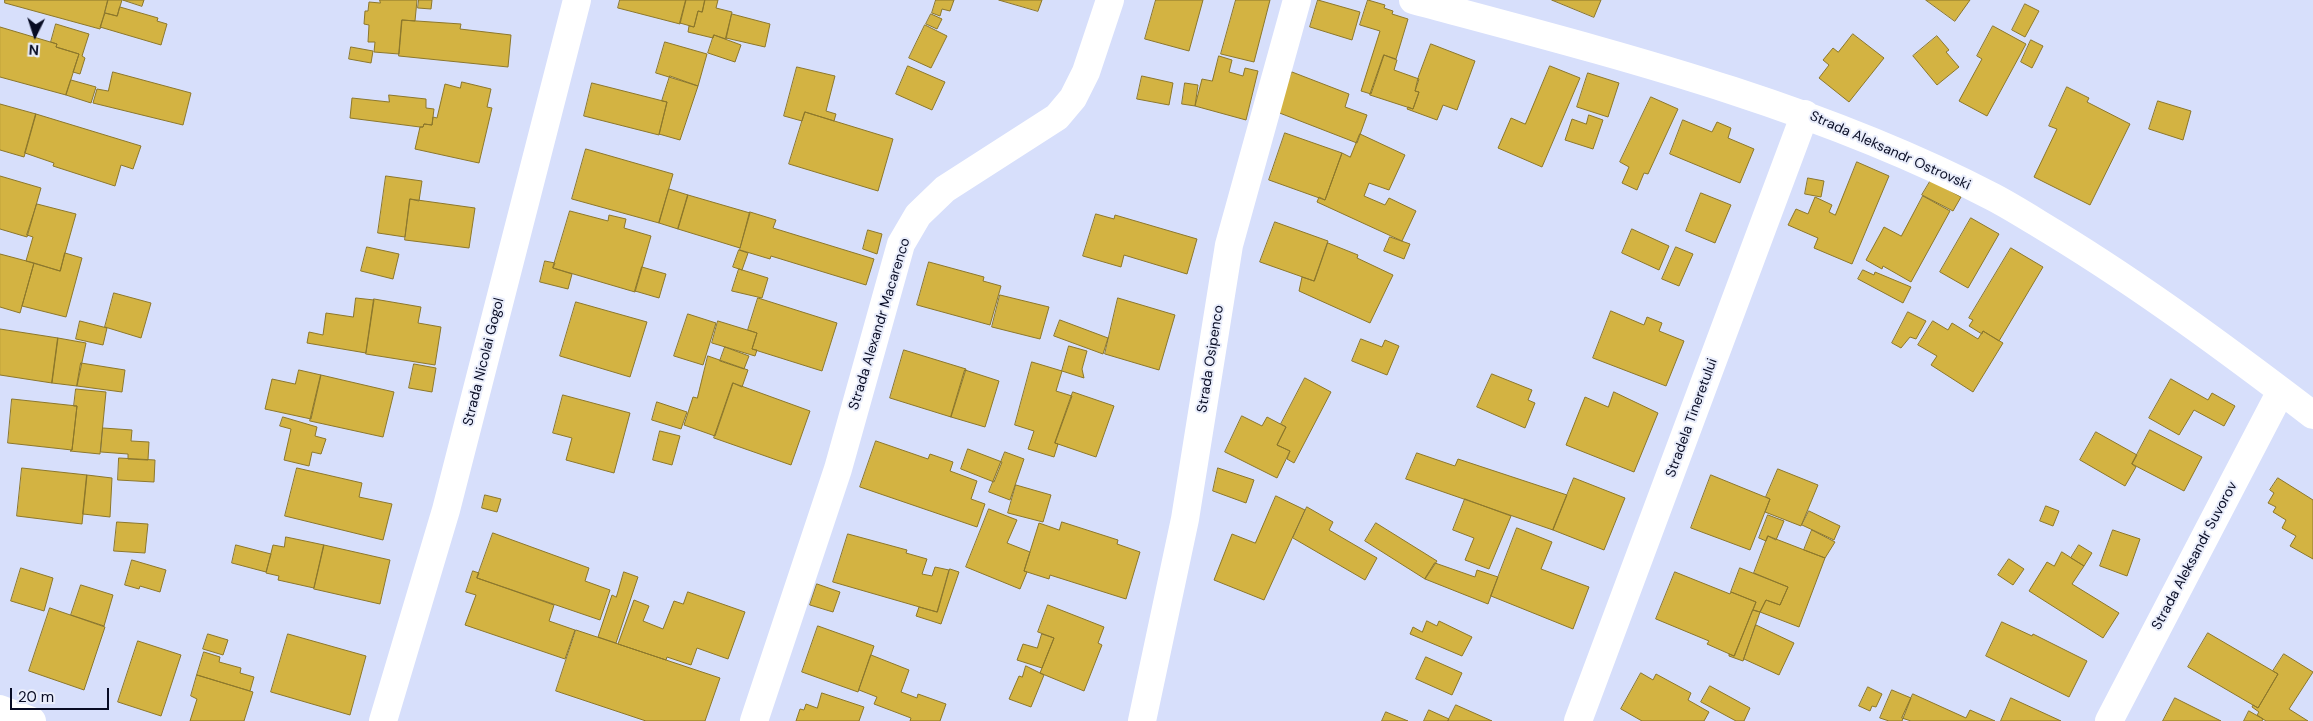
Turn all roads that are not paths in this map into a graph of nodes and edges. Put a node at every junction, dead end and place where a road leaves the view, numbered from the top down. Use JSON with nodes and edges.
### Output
{"nodes":[{"id":1,"x":576,"y":0,"type":"edge"},
{"id":2,"x":1110,"y":0,"type":"edge"},
{"id":3,"x":1297,"y":0,"type":"edge"},
{"id":4,"x":1413,"y":0,"type":"edge"},
{"id":5,"x":1805,"y":114,"type":"junction"},
{"id":6,"x":2281,"y":391,"type":"junction"},
{"id":7,"x":2313,"y":415,"type":"edge"},
{"id":8,"x":0,"y":709,"type":"edge"},
{"id":9,"x":32,"y":721,"type":"edge"},
{"id":10,"x":383,"y":721,"type":"edge"},
{"id":11,"x":754,"y":721,"type":"edge"},
{"id":12,"x":1142,"y":721,"type":"edge"},
{"id":13,"x":1578,"y":721,"type":"edge"},
{"id":14,"x":2109,"y":721,"type":"edge"}],
"edges":[{"from":1,"to":10,"type":"street","name":"Strada Nicolai Gogol"},
{"from":2,"to":11,"type":"street","name":"Strada Alexandr Macarenco"},
{"from":3,"to":12,"type":"street","name":"Strada Osipenco"},
{"from":4,"to":5,"type":"street","name":"Strada Aleksandr Ostrovski"},
{"from":5,"to":6,"type":"street","name":"Strada Aleksandr Ostrovski"},
{"from":5,"to":13,"type":"street","name":"Stradela Tineretului"},
{"from":6,"to":7,"type":"street","name":"Strada Aleksandr Ostrovski"},
{"from":6,"to":14,"type":"street","name":"Strada Aleksandr Suvorov"},
{"from":8,"to":9,"type":"street"}]}
